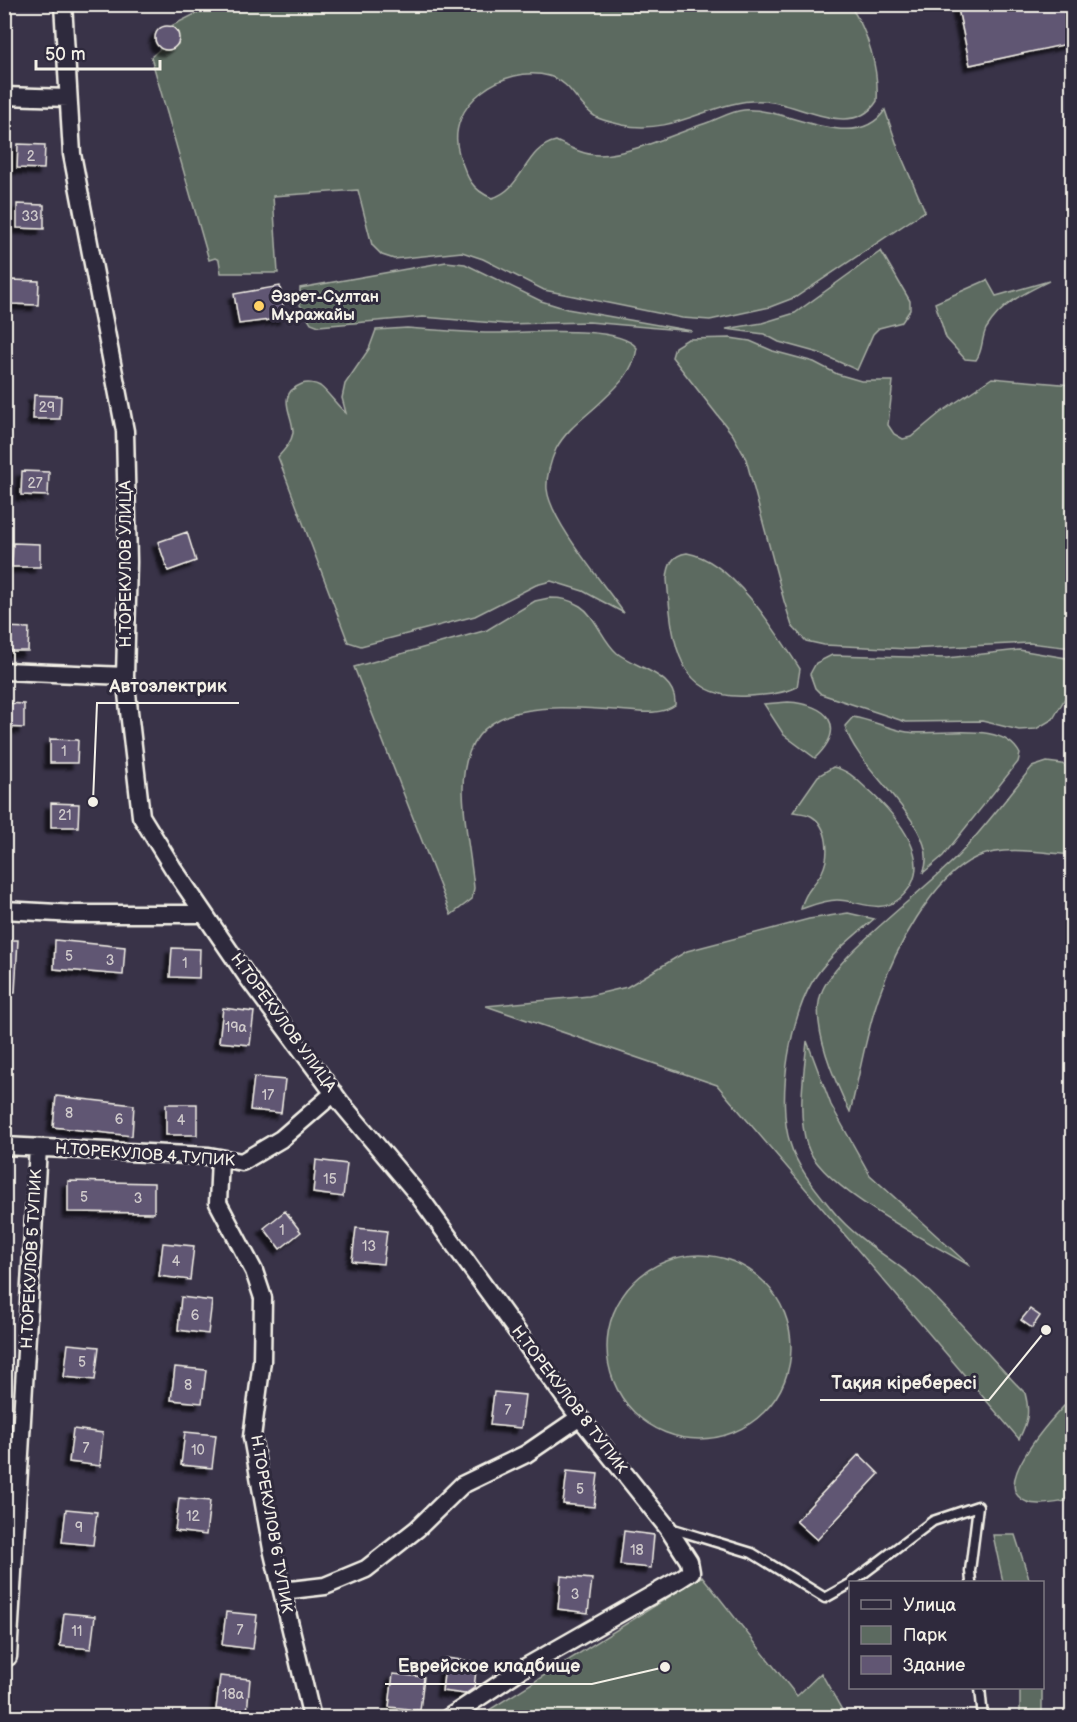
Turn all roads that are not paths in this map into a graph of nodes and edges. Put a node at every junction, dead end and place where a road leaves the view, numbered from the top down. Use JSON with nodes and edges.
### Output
{"nodes":[{"id":1,"x":63,"y":4,"type":"edge"},
{"id":2,"x":4,"y":96,"type":"edge"},
{"id":3,"x":68,"y":98,"type":"junction"},
{"id":4,"x":4,"y":670,"type":"edge"},
{"id":5,"x":125,"y":676,"type":"junction"},
{"id":6,"x":4,"y":910,"type":"edge"},
{"id":7,"x":204,"y":914,"type":"junction"},
{"id":8,"x":334,"y":1093,"type":"junction"},
{"id":9,"x":4,"y":1146,"type":"edge"},
{"id":10,"x":38,"y":1148,"type":"junction"},
{"id":11,"x":220,"y":1158,"type":"junction"},
{"id":12,"x":474,"y":1271,"type":"joint"},
{"id":13,"x":580,"y":1417,"type":"junction"},
{"id":14,"x":667,"y":1527,"type":"junction"},
{"id":15,"x":854,"y":1581,"type":"edge"},
{"id":16,"x":971,"y":1581,"type":"edge"},
{"id":17,"x":849,"y":1584,"type":"edge"},
{"id":18,"x":282,"y":1591,"type":"junction"},
{"id":19,"x":8,"y":1657,"type":"dead end"},
{"id":20,"x":980,"y":1689,"type":"edge"},
{"id":21,"x":312,"y":1718,"type":"edge"},
{"id":22,"x":448,"y":1718,"type":"edge"},
{"id":23,"x":983,"y":1718,"type":"edge"}],
"edges":[{"from":1,"to":3,"type":"street","name":"Н.ТОРЕКУЛОВ УЛИЦА"},
{"from":2,"to":3,"type":"street"},
{"from":3,"to":5,"type":"street","name":"Н.ТОРЕКУЛОВ УЛИЦА"},
{"from":4,"to":5,"type":"street"},
{"from":5,"to":7,"type":"street","name":"Н.ТОРЕКУЛОВ УЛИЦА"},
{"from":6,"to":7,"type":"street"},
{"from":7,"to":8,"type":"street","name":"Н.ТОРЕКУЛОВ УЛИЦА"},
{"from":8,"to":11,"type":"street","name":"Н.ТОРЕКУЛОВ 4 ТУПИК"},
{"from":8,"to":12,"type":"street","name":"Н.ТОРЕКУЛОВ УЛИЦА"},
{"from":9,"to":10,"type":"street","name":"Н.ТОРЕКУЛОВ 4 ТУПИК"},
{"from":10,"to":11,"type":"street","name":"Н.ТОРЕКУЛОВ 4 ТУПИК"},
{"from":10,"to":19,"type":"street","name":"Н.ТОРЕКУЛОВ 5 ТУПИК"},
{"from":11,"to":18,"type":"street","name":"Н.ТОРЕКУЛОВ 6 ТУПИК"},
{"from":12,"to":13,"type":"street","name":"Н.ТОРЕКУЛОВ 8 ТУПИК"},
{"from":13,"to":14,"type":"street","name":"Н.ТОРЕКУЛОВ 8 ТУПИК"},
{"from":13,"to":18,"type":"street"},
{"from":14,"to":17,"type":"lane"},
{"from":14,"to":22,"type":"street","name":"Н.ТОРЕКУЛОВ 8 ТУПИК"},
{"from":15,"to":16,"type":"lane"},
{"from":18,"to":21,"type":"street","name":"Н.ТОРЕКУЛОВ 6 ТУПИК"},
{"from":20,"to":23,"type":"lane"}]}
